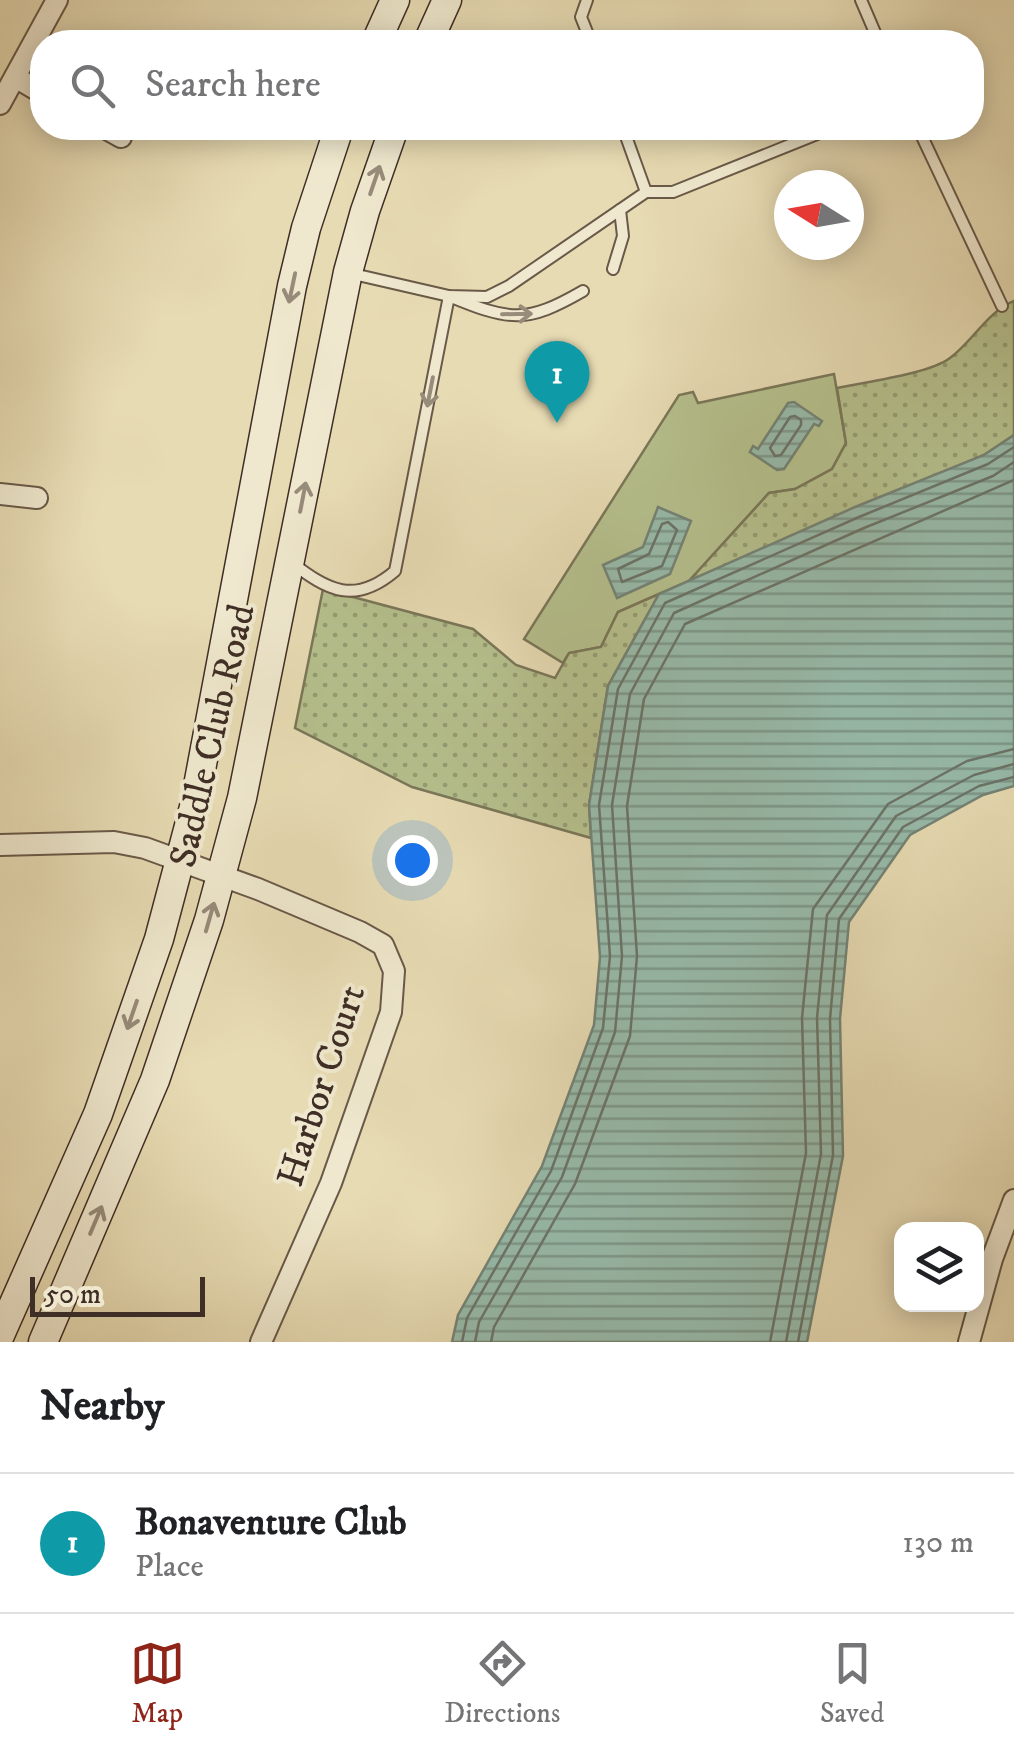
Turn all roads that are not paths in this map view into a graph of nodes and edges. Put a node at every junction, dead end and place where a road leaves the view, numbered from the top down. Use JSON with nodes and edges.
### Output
{"nodes":[{"id":1,"x":56,"y":0,"type":"edge"},
{"id":2,"x":394,"y":0,"type":"edge"},
{"id":3,"x":447,"y":0,"type":"edge"},
{"id":4,"x":587,"y":0,"type":"edge"},
{"id":5,"x":860,"y":0,"type":"edge"},
{"id":6,"x":41,"y":30,"type":"edge"},
{"id":7,"x":381,"y":30,"type":"edge"},
{"id":8,"x":433,"y":30,"type":"edge"},
{"id":9,"x":586,"y":30,"type":"edge"},
{"id":10,"x":874,"y":30,"type":"edge"},
{"id":11,"x":30,"y":51,"type":"edge"},
{"id":12,"x":16,"y":78,"type":"junction"},
{"id":13,"x":30,"y":86,"type":"edge"},
{"id":14,"x":0,"y":104,"type":"edge"},
{"id":15,"x":335,"y":140,"type":"edge"},
{"id":16,"x":390,"y":140,"type":"edge"},
{"id":17,"x":626,"y":140,"type":"edge"},
{"id":18,"x":802,"y":140,"type":"edge"},
{"id":19,"x":924,"y":140,"type":"edge"},
{"id":20,"x":646,"y":192,"type":"junction"},
{"id":21,"x":620,"y":210,"type":"junction"},
{"id":22,"x":613,"y":269,"type":"dead end"},
{"id":23,"x":348,"y":272,"type":"junction"},
{"id":24,"x":583,"y":291,"type":"dead end"},
{"id":25,"x":449,"y":296,"type":"junction"},
{"id":26,"x":1002,"y":306,"type":"dead end"},
{"id":27,"x":0,"y":494,"type":"edge"},
{"id":28,"x":38,"y":498,"type":"dead end"},
{"id":29,"x":290,"y":562,"type":"junction"},
{"id":30,"x":0,"y":846,"type":"edge"},
{"id":31,"x":180,"y":861,"type":"junction"},
{"id":32,"x":222,"y":876,"type":"junction"},
{"id":33,"x":1014,"y":1200,"type":"edge"},
{"id":34,"x":0,"y":1335,"type":"edge"},
{"id":35,"x":43,"y":1342,"type":"edge"},
{"id":36,"x":260,"y":1342,"type":"edge"},
{"id":37,"x":969,"y":1342,"type":"edge"}],
"edges":[{"from":1,"to":6,"type":"street"},
{"from":2,"to":7,"type":"street"},
{"from":3,"to":8,"type":"street"},
{"from":4,"to":9,"type":"lane"},
{"from":5,"to":10,"type":"lane"},
{"from":11,"to":12,"type":"street"},
{"from":12,"to":13,"type":"street"},
{"from":12,"to":14,"type":"street"},
{"from":15,"to":31,"type":"street","name":"Saddle Club Road","one_way":true},
{"from":23,"to":16,"type":"street","name":"Saddle Club Road","one_way":true},
{"from":17,"to":20,"type":"lane"},
{"from":18,"to":20,"type":"lane"},
{"from":19,"to":26,"type":"lane"},
{"from":20,"to":21,"type":"lane"},
{"from":21,"to":22,"type":"lane"},
{"from":21,"to":25,"type":"lane"},
{"from":23,"to":25,"type":"lane"},
{"from":29,"to":23,"type":"street","name":"Saddle Club Road","one_way":true},
{"from":25,"to":24,"type":"lane","one_way":true},
{"from":25,"to":29,"type":"lane","one_way":true},
{"from":27,"to":28,"type":"street"},
{"from":29,"to":32,"type":"street","name":"Saddle Club Road"},
{"from":30,"to":31,"type":"street","name":"Harbor Court"},
{"from":31,"to":32,"type":"street","name":"Harbor Court"},
{"from":31,"to":34,"type":"street","name":"Saddle Club Road","one_way":true},
{"from":35,"to":32,"type":"street","name":"Saddle Club Road","one_way":true},
{"from":32,"to":36,"type":"street","name":"Harbor Court"},
{"from":33,"to":37,"type":"street"}]}
